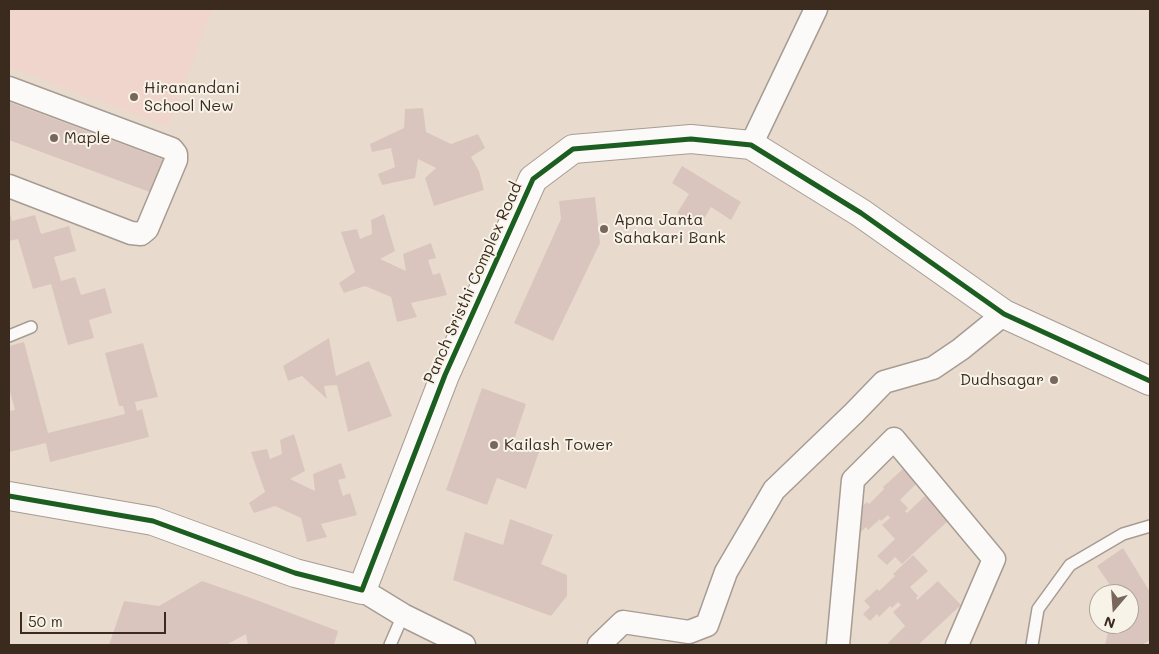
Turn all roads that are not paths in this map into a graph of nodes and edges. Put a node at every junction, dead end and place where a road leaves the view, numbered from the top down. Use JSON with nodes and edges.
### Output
{"nodes":[{"id":1,"x":816,"y":9,"type":"edge"},
{"id":2,"x":9,"y":88,"type":"edge"},
{"id":3,"x":751,"y":145,"type":"junction"},
{"id":4,"x":9,"y":186,"type":"edge"},
{"id":5,"x":1004,"y":314,"type":"junction"},
{"id":6,"x":31,"y":327,"type":"dead end"},
{"id":7,"x":9,"y":336,"type":"edge"},
{"id":8,"x":1150,"y":381,"type":"edge"},
{"id":9,"x":9,"y":496,"type":"edge"},
{"id":10,"x":1150,"y":526,"type":"edge"},
{"id":11,"x":362,"y":590,"type":"junction"},
{"id":12,"x":402,"y":615,"type":"junction"},
{"id":13,"x":390,"y":645,"type":"edge"},
{"id":14,"x":464,"y":645,"type":"edge"},
{"id":15,"x":598,"y":645,"type":"edge"},
{"id":16,"x":838,"y":645,"type":"edge"},
{"id":17,"x":956,"y":645,"type":"edge"},
{"id":18,"x":1032,"y":645,"type":"edge"}],
"edges":[{"from":1,"to":3,"type":"street"},
{"from":2,"to":4,"type":"street"},
{"from":3,"to":5,"type":"street","name":"Panch Sristhi Complex Road"},
{"from":3,"to":11,"type":"street","name":"Panch Sristhi Complex Road"},
{"from":5,"to":8,"type":"street","name":"Panch Sristhi Complex Road"},
{"from":5,"to":15,"type":"street"},
{"from":6,"to":7,"type":"lane"},
{"from":9,"to":11,"type":"street"},
{"from":10,"to":18,"type":"lane"},
{"from":11,"to":12,"type":"street"},
{"from":12,"to":13,"type":"lane"},
{"from":12,"to":14,"type":"street"},
{"from":16,"to":17,"type":"street"}]}
